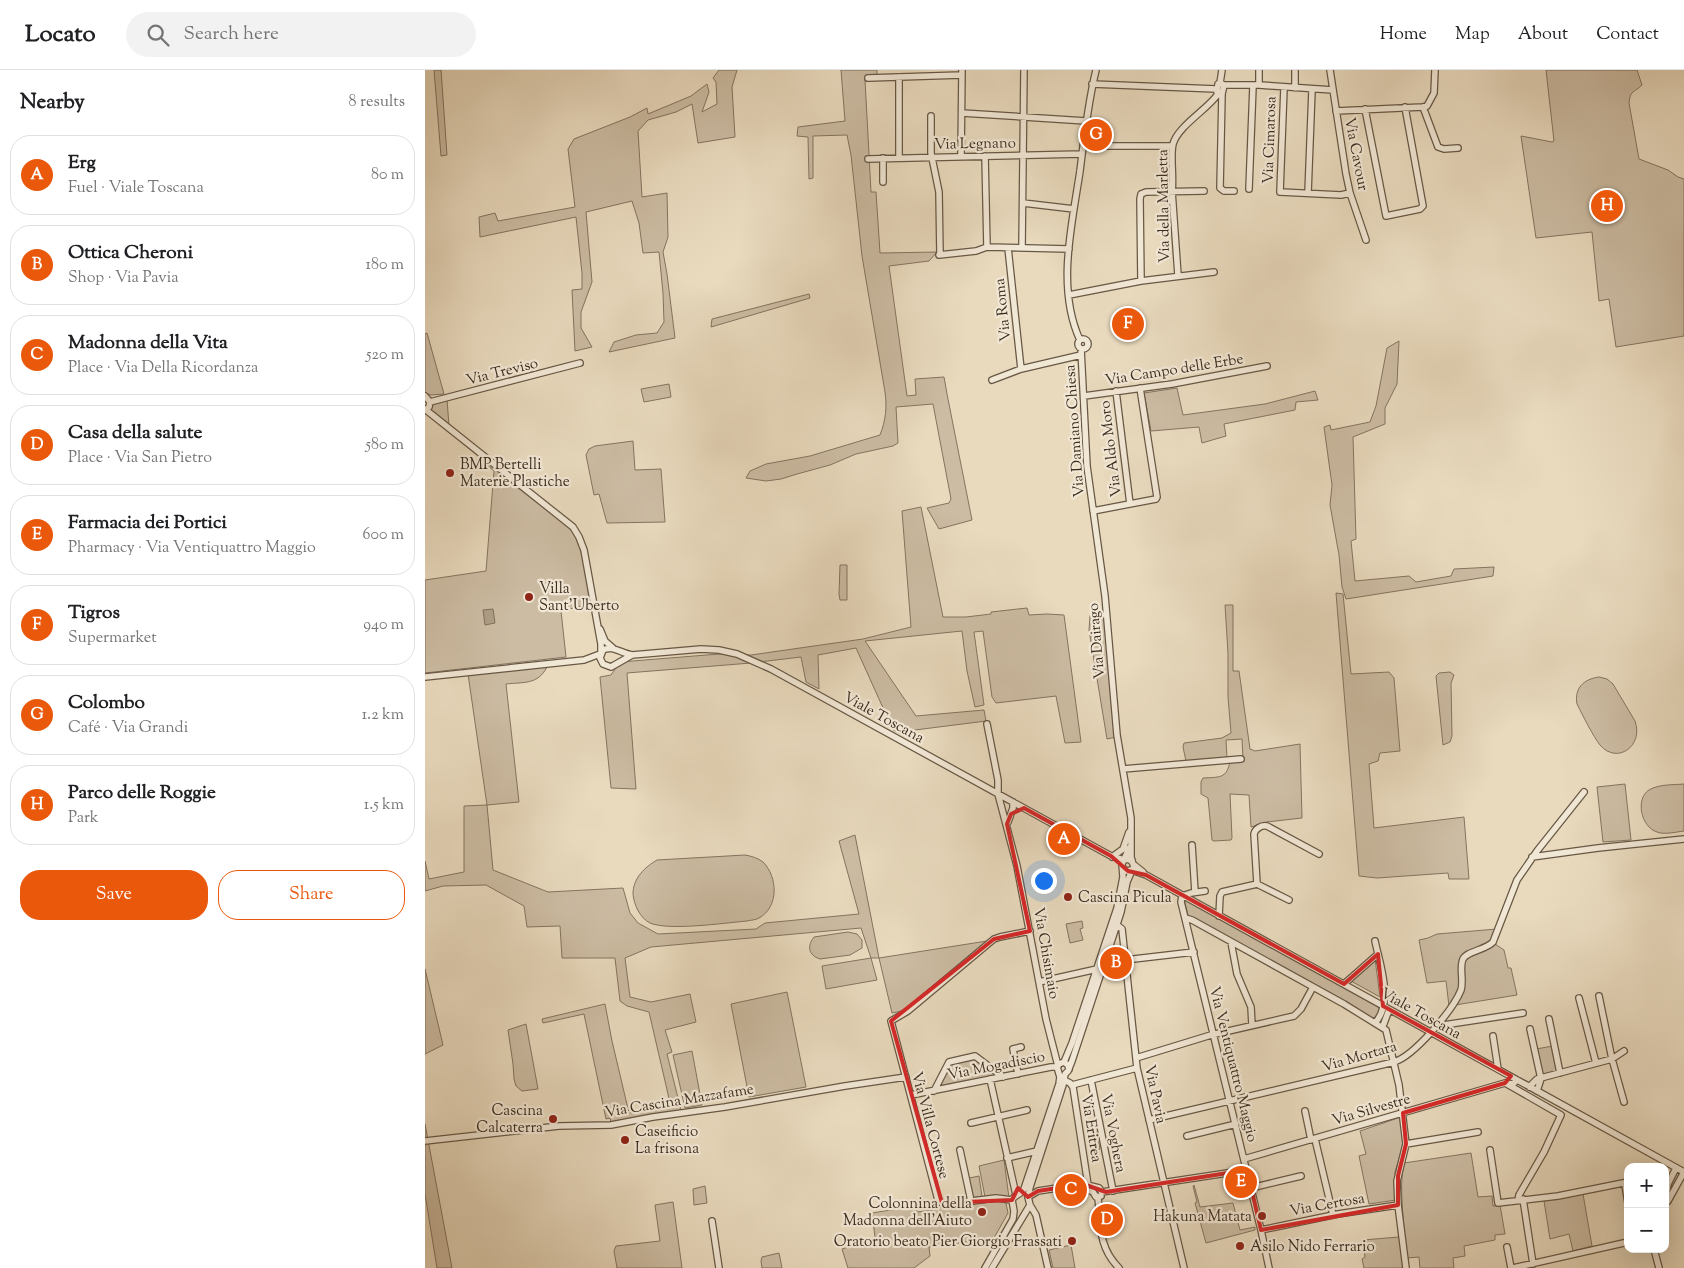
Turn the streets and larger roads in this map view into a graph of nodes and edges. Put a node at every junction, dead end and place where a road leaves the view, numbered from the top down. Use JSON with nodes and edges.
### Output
{"nodes":[{"id":1,"x":1024,"y":70,"type":"edge"},
{"id":2,"x":1096,"y":70,"type":"edge"},
{"id":3,"x":1222,"y":70,"type":"edge"},
{"id":4,"x":1259,"y":70,"type":"edge"},
{"id":5,"x":1295,"y":70,"type":"edge"},
{"id":6,"x":1330,"y":70,"type":"edge"},
{"id":7,"x":1435,"y":70,"type":"edge"},
{"id":8,"x":962,"y":73,"type":"edge"},
{"id":9,"x":899,"y":77,"type":"junction"},
{"id":10,"x":868,"y":78,"type":"dead end"},
{"id":11,"x":1092,"y":84,"type":"junction"},
{"id":12,"x":1256,"y":86,"type":"junction"},
{"id":13,"x":1284,"y":88,"type":"junction"},
{"id":14,"x":1295,"y":88,"type":"junction"},
{"id":15,"x":1220,"y":89,"type":"junction"},
{"id":16,"x":1312,"y":90,"type":"junction"},
{"id":17,"x":1333,"y":90,"type":"junction"},
{"id":18,"x":1405,"y":107,"type":"junction"},
{"id":19,"x":1423,"y":107,"type":"junction"},
{"id":20,"x":1365,"y":109,"type":"junction"},
{"id":21,"x":1336,"y":111,"type":"junction"},
{"id":22,"x":962,"y":113,"type":"junction"},
{"id":23,"x":931,"y":116,"type":"dead end"},
{"id":24,"x":1023,"y":118,"type":"junction"},
{"id":25,"x":1086,"y":122,"type":"junction"},
{"id":26,"x":1083,"y":146,"type":"junction"},
{"id":27,"x":1173,"y":146,"type":"junction"},
{"id":28,"x":1458,"y":148,"type":"dead end"},
{"id":29,"x":1082,"y":154,"type":"junction"},
{"id":30,"x":1023,"y":155,"type":"junction"},
{"id":31,"x":961,"y":156,"type":"junction"},
{"id":32,"x":985,"y":156,"type":"junction"},
{"id":33,"x":932,"y":157,"type":"junction"},
{"id":34,"x":868,"y":158,"type":"dead end"},
{"id":35,"x":883,"y":158,"type":"junction"},
{"id":36,"x":899,"y":158,"type":"junction"},
{"id":37,"x":883,"y":182,"type":"dead end"},
{"id":38,"x":1249,"y":189,"type":"dead end"},
{"id":39,"x":1172,"y":191,"type":"junction"},
{"id":40,"x":1204,"y":191,"type":"dead end"},
{"id":41,"x":1234,"y":192,"type":"dead end"},
{"id":42,"x":1308,"y":193,"type":"junction"},
{"id":43,"x":1350,"y":193,"type":"junction"},
{"id":44,"x":1023,"y":203,"type":"junction"},
{"id":45,"x":1075,"y":209,"type":"junction"},
{"id":46,"x":1366,"y":240,"type":"dead end"},
{"id":47,"x":1022,"y":247,"type":"junction"},
{"id":48,"x":987,"y":248,"type":"junction"},
{"id":49,"x":1009,"y":248,"type":"junction"},
{"id":50,"x":1069,"y":249,"type":"junction"},
{"id":51,"x":1214,"y":272,"type":"dead end"},
{"id":52,"x":1178,"y":275,"type":"junction"},
{"id":53,"x":1141,"y":281,"type":"junction"},
{"id":54,"x":1069,"y":295,"type":"junction"},
{"id":55,"x":1081,"y":352,"type":"junction"},
{"id":56,"x":580,"y":363,"type":"dead end"},
{"id":57,"x":1267,"y":366,"type":"dead end"},
{"id":58,"x":1021,"y":369,"type":"junction"},
{"id":59,"x":992,"y":380,"type":"dead end"},
{"id":60,"x":1141,"y":388,"type":"junction"},
{"id":61,"x":1116,"y":391,"type":"junction"},
{"id":62,"x":425,"y":396,"type":"edge"},
{"id":63,"x":1084,"y":396,"type":"junction"},
{"id":64,"x":430,"y":402,"type":"junction"},
{"id":65,"x":425,"y":410,"type":"edge"},
{"id":66,"x":1129,"y":504,"type":"junction"},
{"id":67,"x":1093,"y":511,"type":"junction"},
{"id":68,"x":596,"y":620,"type":"junction"},
{"id":69,"x":615,"y":650,"type":"junction"},
{"id":70,"x":601,"y":654,"type":"junction"},
{"id":71,"x":632,"y":655,"type":"junction"},
{"id":72,"x":584,"y":660,"type":"junction"},
{"id":73,"x":618,"y":662,"type":"junction"},
{"id":74,"x":603,"y":664,"type":"junction"},
{"id":75,"x":425,"y":677,"type":"edge"},
{"id":76,"x":987,"y":724,"type":"dead end"},
{"id":77,"x":1241,"y":758,"type":"dead end"},
{"id":78,"x":1123,"y":769,"type":"junction"},
{"id":79,"x":1584,"y":792,"type":"dead end"},
{"id":80,"x":998,"y":794,"type":"junction"},
{"id":81,"x":1013,"y":802,"type":"junction"},
{"id":82,"x":1024,"y":808,"type":"junction"},
{"id":83,"x":1004,"y":812,"type":"junction"},
{"id":84,"x":1010,"y":815,"type":"junction"},
{"id":85,"x":1131,"y":823,"type":"junction"},
{"id":86,"x":1007,"y":824,"type":"junction"},
{"id":87,"x":1684,"y":839,"type":"edge"},
{"id":88,"x":1192,"y":845,"type":"dead end"},
{"id":89,"x":1130,"y":846,"type":"junction"},
{"id":90,"x":1319,"y":854,"type":"dead end"},
{"id":91,"x":1111,"y":856,"type":"junction"},
{"id":92,"x":1532,"y":857,"type":"junction"},
{"id":93,"x":1123,"y":865,"type":"junction"},
{"id":94,"x":1132,"y":865,"type":"junction"},
{"id":95,"x":1257,"y":884,"type":"junction"},
{"id":96,"x":1205,"y":891,"type":"dead end"},
{"id":97,"x":1195,"y":892,"type":"junction"},
{"id":98,"x":1182,"y":896,"type":"junction"},
{"id":99,"x":1289,"y":900,"type":"dead end"},
{"id":100,"x":1219,"y":916,"type":"junction"},
{"id":101,"x":1185,"y":918,"type":"junction"},
{"id":102,"x":1117,"y":924,"type":"junction"},
{"id":103,"x":1030,"y":931,"type":"junction"},
{"id":104,"x":1375,"y":941,"type":"dead end"},
{"id":105,"x":1231,"y":942,"type":"junction"},
{"id":106,"x":1194,"y":952,"type":"junction"},
{"id":107,"x":1378,"y":954,"type":"junction"},
{"id":108,"x":1125,"y":960,"type":"junction"},
{"id":109,"x":1097,"y":969,"type":"junction"},
{"id":110,"x":1039,"y":982,"type":"junction"},
{"id":111,"x":1343,"y":984,"type":"junction"},
{"id":112,"x":1313,"y":987,"type":"junction"},
{"id":113,"x":1599,"y":996,"type":"dead end"},
{"id":114,"x":1579,"y":998,"type":"dead end"},
{"id":115,"x":1386,"y":1008,"type":"junction"},
{"id":116,"x":1523,"y":1013,"type":"dead end"},
{"id":117,"x":1549,"y":1019,"type":"dead end"},
{"id":118,"x":1375,"y":1023,"type":"junction"},
{"id":119,"x":1252,"y":1025,"type":"junction"},
{"id":120,"x":1383,"y":1026,"type":"junction"},
{"id":121,"x":1437,"y":1026,"type":"junction"},
{"id":122,"x":1530,"y":1029,"type":"dead end"},
{"id":123,"x":1431,"y":1032,"type":"junction"},
{"id":124,"x":1213,"y":1034,"type":"junction"},
{"id":125,"x":1493,"y":1036,"type":"dead end"},
{"id":126,"x":1021,"y":1047,"type":"dead end"},
{"id":127,"x":1624,"y":1051,"type":"dead end"},
{"id":128,"x":1136,"y":1058,"type":"junction"},
{"id":129,"x":1612,"y":1058,"type":"junction"},
{"id":130,"x":1394,"y":1062,"type":"junction"},
{"id":131,"x":1016,"y":1063,"type":"junction"},
{"id":132,"x":1596,"y":1063,"type":"junction"},
{"id":133,"x":991,"y":1068,"type":"junction"},
{"id":134,"x":1137,"y":1068,"type":"junction"},
{"id":135,"x":1062,"y":1069,"type":"junction"},
{"id":136,"x":1498,"y":1069,"type":"junction"},
{"id":137,"x":1560,"y":1073,"type":"junction"},
{"id":138,"x":1018,"y":1074,"type":"junction"},
{"id":139,"x":1003,"y":1076,"type":"junction"},
{"id":140,"x":1511,"y":1076,"type":"junction"},
{"id":141,"x":906,"y":1077,"type":"junction"},
{"id":142,"x":990,"y":1079,"type":"junction"},
{"id":143,"x":1541,"y":1079,"type":"junction"},
{"id":144,"x":1091,"y":1080,"type":"junction"},
{"id":145,"x":1517,"y":1080,"type":"junction"},
{"id":146,"x":1505,"y":1083,"type":"junction"},
{"id":147,"x":1072,"y":1085,"type":"junction"},
{"id":148,"x":1529,"y":1087,"type":"junction"},
{"id":149,"x":933,"y":1090,"type":"junction"},
{"id":150,"x":1537,"y":1091,"type":"junction"},
{"id":151,"x":911,"y":1095,"type":"junction"},
{"id":152,"x":1230,"y":1101,"type":"junction"},
{"id":153,"x":1624,"y":1102,"type":"dead end"},
{"id":154,"x":1027,"y":1110,"type":"dead end"},
{"id":155,"x":1305,"y":1111,"type":"dead end"},
{"id":156,"x":1402,"y":1113,"type":"junction"},
{"id":157,"x":998,"y":1116,"type":"junction"},
{"id":158,"x":1149,"y":1120,"type":"junction"},
{"id":159,"x":971,"y":1122,"type":"dead end"},
{"id":160,"x":1236,"y":1124,"type":"junction"},
{"id":161,"x":1478,"y":1132,"type":"dead end"},
{"id":162,"x":1187,"y":1136,"type":"dead end"},
{"id":163,"x":1313,"y":1139,"type":"junction"},
{"id":164,"x":425,"y":1141,"type":"edge"},
{"id":165,"x":1406,"y":1144,"type":"junction"},
{"id":166,"x":960,"y":1150,"type":"dead end"},
{"id":167,"x":1490,"y":1150,"type":"dead end"},
{"id":168,"x":1037,"y":1151,"type":"junction"},
{"id":169,"x":1007,"y":1158,"type":"junction"},
{"id":170,"x":1244,"y":1159,"type":"junction"},
{"id":171,"x":1676,"y":1168,"type":"junction"},
{"id":172,"x":1247,"y":1170,"type":"junction"},
{"id":173,"x":1684,"y":1172,"type":"edge"},
{"id":174,"x":1301,"y":1176,"type":"dead end"},
{"id":175,"x":1164,"y":1183,"type":"junction"},
{"id":176,"x":1624,"y":1184,"type":"edge"},
{"id":177,"x":1088,"y":1185,"type":"junction"},
{"id":178,"x":1077,"y":1186,"type":"junction"},
{"id":179,"x":1669,"y":1186,"type":"edge"},
{"id":180,"x":1669,"y":1187,"type":"edge"},
{"id":181,"x":1251,"y":1188,"type":"junction"},
{"id":182,"x":1094,"y":1190,"type":"junction"},
{"id":183,"x":1113,"y":1190,"type":"junction"},
{"id":184,"x":1102,"y":1192,"type":"junction"},
{"id":185,"x":1016,"y":1196,"type":"junction"},
{"id":186,"x":1028,"y":1197,"type":"junction"},
{"id":187,"x":1098,"y":1198,"type":"junction"},
{"id":188,"x":1521,"y":1199,"type":"junction"},
{"id":189,"x":971,"y":1201,"type":"junction"},
{"id":190,"x":1030,"y":1205,"type":"junction"},
{"id":191,"x":1398,"y":1205,"type":"junction"},
{"id":192,"x":1014,"y":1209,"type":"junction"},
{"id":193,"x":1026,"y":1211,"type":"junction"},
{"id":194,"x":1333,"y":1215,"type":"junction"},
{"id":195,"x":712,"y":1221,"type":"dead end"},
{"id":196,"x":1261,"y":1230,"type":"junction"},
{"id":197,"x":1624,"y":1243,"type":"edge"},
{"id":198,"x":1507,"y":1247,"type":"dead end"},
{"id":199,"x":1655,"y":1253,"type":"edge"},
{"id":200,"x":1533,"y":1264,"type":"junction"},
{"id":201,"x":719,"y":1268,"type":"edge"},
{"id":202,"x":985,"y":1268,"type":"edge"},
{"id":203,"x":992,"y":1268,"type":"edge"},
{"id":204,"x":1048,"y":1268,"type":"edge"},
{"id":205,"x":1119,"y":1268,"type":"edge"},
{"id":206,"x":1184,"y":1268,"type":"edge"},
{"id":207,"x":1269,"y":1268,"type":"edge"},
{"id":208,"x":1406,"y":1268,"type":"edge"},
{"id":209,"x":1512,"y":1268,"type":"edge"},
{"id":210,"x":1659,"y":1268,"type":"edge"}],
"edges":[{"from":1,"to":24,"type":"street"},
{"from":2,"to":11,"type":"street"},
{"from":3,"to":15,"type":"street"},
{"from":4,"to":12,"type":"street"},
{"from":5,"to":14,"type":"street"},
{"from":6,"to":17,"type":"street","name":"Via Cavour"},
{"from":7,"to":19,"type":"street"},
{"from":8,"to":9,"type":"street"},
{"from":8,"to":22,"type":"street"},
{"from":9,"to":10,"type":"street"},
{"from":9,"to":36,"type":"street"},
{"from":11,"to":15,"type":"street"},
{"from":11,"to":25,"type":"street"},
{"from":12,"to":13,"type":"street"},
{"from":12,"to":15,"type":"street"},
{"from":12,"to":38,"type":"street"},
{"from":13,"to":14,"type":"street"},
{"from":13,"to":42,"type":"street","name":"Via Cimarosa"},
{"from":14,"to":16,"type":"street"},
{"from":15,"to":27,"type":"street","name":"Via della Marletta"},
{"from":15,"to":41,"type":"street"},
{"from":16,"to":17,"type":"street"},
{"from":16,"to":42,"type":"street"},
{"from":17,"to":21,"type":"street","name":"Via Cavour"},
{"from":18,"to":19,"type":"street"},
{"from":18,"to":20,"type":"street"},
{"from":18,"to":20,"type":"street"},
{"from":19,"to":28,"type":"street"},
{"from":20,"to":21,"type":"street"},
{"from":21,"to":43,"type":"street","name":"Via Cavour"},
{"from":22,"to":24,"type":"street"},
{"from":22,"to":31,"type":"street"},
{"from":23,"to":33,"type":"street"},
{"from":24,"to":25,"type":"street"},
{"from":24,"to":30,"type":"street"},
{"from":25,"to":26,"type":"street"},
{"from":26,"to":27,"type":"street"},
{"from":26,"to":29,"type":"street"},
{"from":27,"to":39,"type":"street","name":"Via della Marletta"},
{"from":29,"to":30,"type":"street","name":"Via Legnano"},
{"from":29,"to":45,"type":"street"},
{"from":30,"to":32,"type":"street","name":"Via Legnano"},
{"from":30,"to":44,"type":"street"},
{"from":31,"to":32,"type":"street","name":"Via Legnano"},
{"from":31,"to":33,"type":"street","name":"Via Legnano"},
{"from":32,"to":48,"type":"street"},
{"from":33,"to":36,"type":"street","name":"Via Legnano"},
{"from":33,"to":48,"type":"street"},
{"from":34,"to":35,"type":"street","name":"Via Legnano"},
{"from":35,"to":36,"type":"street","name":"Via Legnano"},
{"from":35,"to":37,"type":"street"},
{"from":39,"to":40,"type":"street"},
{"from":39,"to":52,"type":"street","name":"Via della Marletta"},
{"from":39,"to":53,"type":"street"},
{"from":42,"to":43,"type":"street"},
{"from":43,"to":46,"type":"street","name":"Via Cavour"},
{"from":44,"to":45,"type":"street"},
{"from":44,"to":47,"type":"street"},
{"from":45,"to":50,"type":"street"},
{"from":47,"to":49,"type":"street"},
{"from":47,"to":50,"type":"street"},
{"from":48,"to":49,"type":"street"},
{"from":49,"to":58,"type":"street","name":"Via Roma"},
{"from":50,"to":54,"type":"street"},
{"from":51,"to":52,"type":"street"},
{"from":52,"to":53,"type":"street"},
{"from":53,"to":54,"type":"street"},
{"from":54,"to":55,"type":"street","name":"Via Damiano Chiesa"},
{"from":55,"to":58,"type":"street"},
{"from":55,"to":63,"type":"street","name":"Via Damiano Chiesa"},
{"from":56,"to":64,"type":"street","name":"Via Treviso"},
{"from":57,"to":60,"type":"street","name":"Via Campo delle Erbe"},
{"from":58,"to":59,"type":"street"},
{"from":60,"to":61,"type":"street","name":"Via Campo delle Erbe"},
{"from":60,"to":66,"type":"street"},
{"from":61,"to":63,"type":"street","name":"Via Campo delle Erbe"},
{"from":61,"to":66,"type":"street","name":"Via Aldo Moro"},
{"from":62,"to":64,"type":"street"},
{"from":63,"to":67,"type":"street","name":"Via Damiano Chiesa"},
{"from":64,"to":65,"type":"street"},
{"from":65,"to":68,"type":"street"},
{"from":66,"to":67,"type":"street"},
{"from":67,"to":78,"type":"street","name":"Via Dairago"},
{"from":68,"to":69,"type":"street"},
{"from":68,"to":70,"type":"street"},
{"from":69,"to":70,"type":"street","name":"Viale Toscana"},
{"from":69,"to":71,"type":"street","name":"Viale Toscana"},
{"from":69,"to":73,"type":"street"},
{"from":70,"to":72,"type":"street","name":"Viale Toscana"},
{"from":70,"to":74,"type":"street"},
{"from":71,"to":73,"type":"street","name":"Viale Toscana"},
{"from":71,"to":80,"type":"street","name":"Viale Toscana"},
{"from":72,"to":74,"type":"street","name":"Viale Toscana"},
{"from":72,"to":75,"type":"street","name":"Viale Toscana"},
{"from":73,"to":74,"type":"street","name":"Viale Toscana"},
{"from":76,"to":80,"type":"street","name":"Via Chisimaio"},
{"from":77,"to":78,"type":"street"},
{"from":78,"to":85,"type":"street","name":"Via Dairago"},
{"from":79,"to":92,"type":"street","name":"Via Mortara"},
{"from":80,"to":81,"type":"street","name":"Viale Toscana"},
{"from":80,"to":83,"type":"street","name":"Via Chisimaio"},
{"from":81,"to":82,"type":"street","name":"Viale Toscana"},
{"from":81,"to":83,"type":"street"},
{"from":81,"to":84,"type":"street"},
{"from":82,"to":84,"type":"street"},
{"from":82,"to":91,"type":"street","name":"Viale Toscana"},
{"from":83,"to":86,"type":"street","name":"Via Chisimaio"},
{"from":84,"to":86,"type":"street"},
{"from":85,"to":89,"type":"street","name":"Via Dairago"},
{"from":85,"to":91,"type":"street"},
{"from":86,"to":103,"type":"street","name":"Via Chisimaio"},
{"from":87,"to":92,"type":"street"},
{"from":88,"to":97,"type":"street"},
{"from":89,"to":93,"type":"street"},
{"from":89,"to":94,"type":"street"},
{"from":90,"to":95,"type":"street"},
{"from":91,"to":93,"type":"street","name":"Viale Toscana"},
{"from":92,"to":121,"type":"street","name":"Via Mortara"},
{"from":93,"to":94,"type":"street"},
{"from":93,"to":94,"type":"street"},
{"from":93,"to":109,"type":"street"},
{"from":94,"to":98,"type":"street","name":"Viale Toscana"},
{"from":94,"to":102,"type":"street"},
{"from":95,"to":99,"type":"street"},
{"from":95,"to":100,"type":"street"},
{"from":96,"to":97,"type":"street"},
{"from":97,"to":98,"type":"street"},
{"from":98,"to":100,"type":"street","name":"Viale Toscana"},
{"from":98,"to":101,"type":"street","name":"Via Ventiquattro Maggio"},
{"from":100,"to":111,"type":"street","name":"Viale Toscana"},
{"from":101,"to":105,"type":"street","name":"Viale Toscana"},
{"from":101,"to":106,"type":"street","name":"Via Ventiquattro Maggio"},
{"from":102,"to":108,"type":"street","name":"Via Pavia"},
{"from":102,"to":135,"type":"street"},
{"from":103,"to":110,"type":"street","name":"Via Chisimaio"},
{"from":103,"to":141,"type":"street","name":"Via Villa Cortese"},
{"from":104,"to":107,"type":"street"},
{"from":105,"to":112,"type":"street","name":"Viale Toscana"},
{"from":105,"to":119,"type":"street"},
{"from":106,"to":108,"type":"street"},
{"from":106,"to":124,"type":"street","name":"Via Ventiquattro Maggio"},
{"from":107,"to":111,"type":"street"},
{"from":107,"to":115,"type":"street"},
{"from":108,"to":128,"type":"street","name":"Via Pavia"},
{"from":109,"to":110,"type":"street"},
{"from":109,"to":135,"type":"street"},
{"from":110,"to":135,"type":"street","name":"Via Chisimaio"},
{"from":111,"to":115,"type":"street","name":"Viale Toscana"},
{"from":112,"to":118,"type":"street","name":"Viale Toscana"},
{"from":112,"to":119,"type":"street"},
{"from":113,"to":129,"type":"street"},
{"from":114,"to":132,"type":"street"},
{"from":115,"to":118,"type":"street"},
{"from":115,"to":120,"type":"street"},
{"from":115,"to":123,"type":"street","name":"Viale Toscana"},
{"from":116,"to":121,"type":"street"},
{"from":117,"to":137,"type":"street"},
{"from":118,"to":120,"type":"street","name":"Viale Toscana"},
{"from":119,"to":124,"type":"street"},
{"from":120,"to":130,"type":"street"},
{"from":121,"to":123,"type":"street","name":"Via Mortara"},
{"from":122,"to":143,"type":"street"},
{"from":123,"to":130,"type":"street","name":"Via Mortara"},
{"from":123,"to":136,"type":"street","name":"Viale Toscana"},
{"from":124,"to":128,"type":"street"},
{"from":124,"to":152,"type":"street","name":"Via Ventiquattro Maggio"},
{"from":125,"to":136,"type":"street"},
{"from":126,"to":131,"type":"street"},
{"from":127,"to":129,"type":"street"},
{"from":128,"to":134,"type":"street","name":"Via Pavia"},
{"from":129,"to":132,"type":"street"},
{"from":129,"to":153,"type":"street"},
{"from":130,"to":152,"type":"street","name":"Via Mortara"},
{"from":130,"to":156,"type":"street"},
{"from":131,"to":133,"type":"street"},
{"from":131,"to":138,"type":"street"},
{"from":132,"to":137,"type":"street"},
{"from":133,"to":139,"type":"street"},
{"from":133,"to":149,"type":"street"},
{"from":134,"to":144,"type":"street"},
{"from":134,"to":158,"type":"street","name":"Via Pavia"},
{"from":135,"to":138,"type":"street","name":"Via Mogadiscio"},
{"from":135,"to":147,"type":"street","name":"Via Eritrea"},
{"from":135,"to":168,"type":"street"},
{"from":135,"to":186,"type":"street"},
{"from":136,"to":140,"type":"street","name":"Viale Toscana"},
{"from":137,"to":143,"type":"street"},
{"from":138,"to":139,"type":"street","name":"Via Mogadiscio"},
{"from":139,"to":142,"type":"street","name":"Via Mogadiscio"},
{"from":140,"to":145,"type":"street","name":"Viale Toscana"},
{"from":140,"to":146,"type":"street"},
{"from":141,"to":151,"type":"street","name":"Via Villa Cortese"},
{"from":141,"to":164,"type":"street","name":"Via Cascina Mazzafame"},
{"from":142,"to":149,"type":"street","name":"Via Mogadiscio"},
{"from":142,"to":157,"type":"street"},
{"from":143,"to":148,"type":"street"},
{"from":143,"to":150,"type":"street"},
{"from":144,"to":147,"type":"street"},
{"from":144,"to":183,"type":"street","name":"Via Voghera"},
{"from":145,"to":146,"type":"street","name":"Via Silvestre"},
{"from":145,"to":148,"type":"street","name":"Viale Toscana"},
{"from":146,"to":156,"type":"street","name":"Via Silvestre"},
{"from":146,"to":188,"type":"street"},
{"from":147,"to":177,"type":"street","name":"Via Eritrea"},
{"from":148,"to":150,"type":"street","name":"Viale Toscana"},
{"from":149,"to":151,"type":"street","name":"Via Mogadiscio"},
{"from":150,"to":171,"type":"street","name":"Viale Toscana"},
{"from":151,"to":189,"type":"street","name":"Via Villa Cortese"},
{"from":152,"to":158,"type":"street","name":"Via Mortara"},
{"from":152,"to":160,"type":"street","name":"Via Ventiquattro Maggio"},
{"from":154,"to":157,"type":"street"},
{"from":155,"to":163,"type":"street"},
{"from":156,"to":163,"type":"street","name":"Via Silvestre"},
{"from":156,"to":165,"type":"street"},
{"from":157,"to":159,"type":"street"},
{"from":157,"to":169,"type":"street"},
{"from":158,"to":175,"type":"street","name":"Via Pavia"},
{"from":160,"to":162,"type":"street"},
{"from":160,"to":170,"type":"street","name":"Via Ventiquattro Maggio"},
{"from":161,"to":165,"type":"street"},
{"from":163,"to":170,"type":"street","name":"Via Silvestre"},
{"from":163,"to":194,"type":"street"},
{"from":165,"to":191,"type":"street"},
{"from":166,"to":189,"type":"street","name":"Via Villa Cortese"},
{"from":167,"to":188,"type":"street"},
{"from":168,"to":169,"type":"street"},
{"from":168,"to":185,"type":"street"},
{"from":169,"to":185,"type":"street"},
{"from":170,"to":172,"type":"street","name":"Via Ventiquattro Maggio"},
{"from":171,"to":173,"type":"street","name":"Viale Toscana"},
{"from":171,"to":179,"type":"street"},
{"from":172,"to":175,"type":"street"},
{"from":172,"to":181,"type":"street","name":"Via Ventiquattro Maggio"},
{"from":173,"to":180,"type":"street"},
{"from":174,"to":181,"type":"street"},
{"from":175,"to":183,"type":"street"},
{"from":175,"to":206,"type":"street","name":"Via Pavia"},
{"from":176,"to":188,"type":"street"},
{"from":177,"to":178,"type":"street"},
{"from":177,"to":182,"type":"street"},
{"from":178,"to":182,"type":"street"},
{"from":178,"to":186,"type":"street"},
{"from":181,"to":196,"type":"street","name":"Via Ventiquattro Maggio"},
{"from":182,"to":184,"type":"street"},
{"from":182,"to":187,"type":"street"},
{"from":183,"to":184,"type":"street"},
{"from":184,"to":187,"type":"street"},
{"from":185,"to":186,"type":"street"},
{"from":185,"to":189,"type":"street","name":"Via Villa Cortese"},
{"from":185,"to":192,"type":"street"},
{"from":186,"to":190,"type":"street"},
{"from":187,"to":205,"type":"street"},
{"from":188,"to":200,"type":"street"},
{"from":190,"to":193,"type":"street"},
{"from":190,"to":204,"type":"street"},
{"from":191,"to":194,"type":"street","name":"Via Certosa"},
{"from":191,"to":208,"type":"street"},
{"from":192,"to":193,"type":"street"},
{"from":192,"to":202,"type":"street"},
{"from":193,"to":203,"type":"street"},
{"from":194,"to":196,"type":"street","name":"Via Certosa"},
{"from":195,"to":201,"type":"street"},
{"from":196,"to":207,"type":"street","name":"Via Ventiquattro Maggio"},
{"from":197,"to":200,"type":"street"},
{"from":198,"to":209,"type":"street"},
{"from":199,"to":210,"type":"street"},
{"from":200,"to":209,"type":"street"}]}
